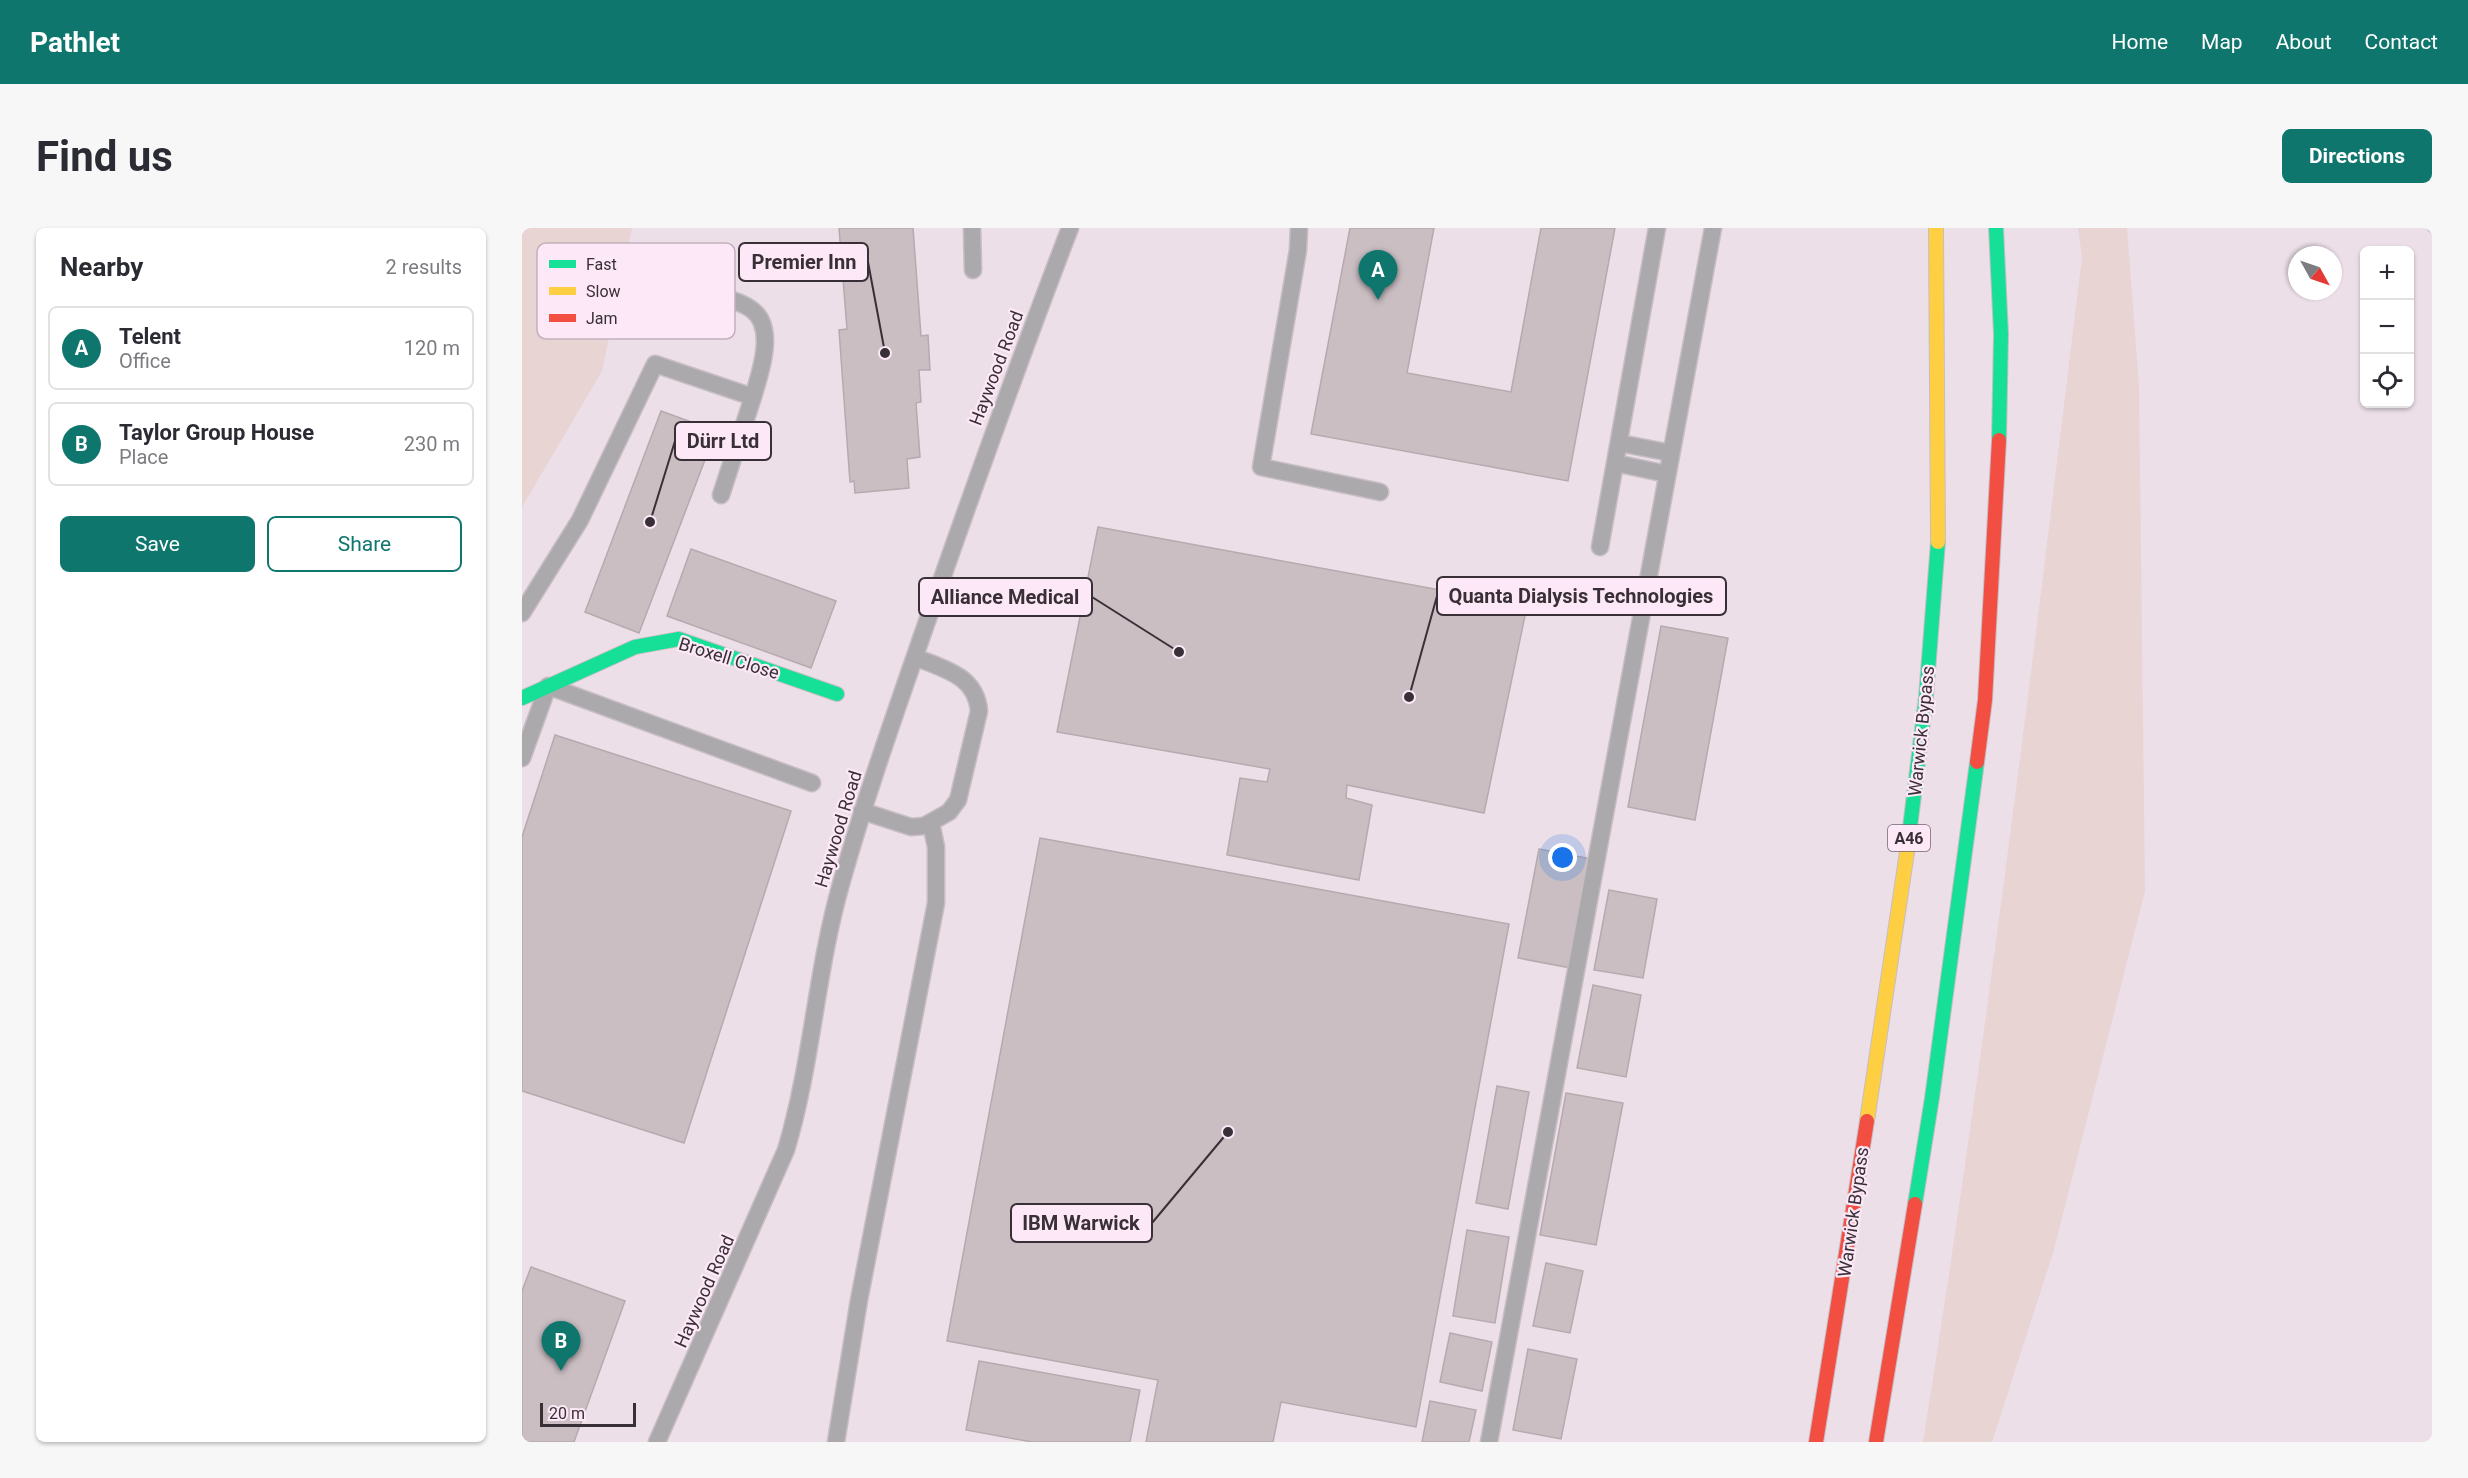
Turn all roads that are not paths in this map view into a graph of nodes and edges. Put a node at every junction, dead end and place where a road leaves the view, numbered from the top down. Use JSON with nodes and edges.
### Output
{"nodes":[{"id":1,"x":972,"y":228,"type":"edge"},
{"id":2,"x":1070,"y":228,"type":"edge"},
{"id":3,"x":1299,"y":228,"type":"edge"},
{"id":4,"x":1657,"y":228,"type":"edge"},
{"id":5,"x":1713,"y":228,"type":"edge"},
{"id":6,"x":1936,"y":228,"type":"edge"},
{"id":7,"x":1996,"y":228,"type":"edge"},
{"id":8,"x":973,"y":270,"type":"dead end"},
{"id":9,"x":735,"y":302,"type":"edge"},
{"id":10,"x":753,"y":397,"type":"junction"},
{"id":11,"x":1619,"y":443,"type":"junction"},
{"id":12,"x":1671,"y":453,"type":"junction"},
{"id":13,"x":1615,"y":463,"type":"junction"},
{"id":14,"x":1667,"y":474,"type":"junction"},
{"id":15,"x":1380,"y":492,"type":"dead end"},
{"id":16,"x":721,"y":495,"type":"dead end"},
{"id":17,"x":1600,"y":547,"type":"dead end"},
{"id":18,"x":522,"y":613,"type":"edge"},
{"id":19,"x":915,"y":657,"type":"junction"},
{"id":20,"x":548,"y":686,"type":"junction"},
{"id":21,"x":837,"y":694,"type":"dead end"},
{"id":22,"x":522,"y":698,"type":"edge"},
{"id":23,"x":522,"y":758,"type":"edge"},
{"id":24,"x":812,"y":783,"type":"dead end"},
{"id":25,"x":862,"y":811,"type":"junction"},
{"id":26,"x":932,"y":823,"type":"junction"},
{"id":27,"x":657,"y":1442,"type":"edge"},
{"id":28,"x":836,"y":1442,"type":"edge"},
{"id":29,"x":1489,"y":1442,"type":"edge"},
{"id":30,"x":1816,"y":1442,"type":"edge"},
{"id":31,"x":1876,"y":1442,"type":"edge"}],
"edges":[{"from":1,"to":8,"type":"lane"},
{"from":2,"to":19,"type":"lane","name":"Haywood Road"},
{"from":3,"to":15,"type":"lane"},
{"from":4,"to":11,"type":"lane"},
{"from":5,"to":12,"type":"lane"},
{"from":6,"to":30,"type":"main road","name":"Warwick Bypass","number":"A46"},
{"from":7,"to":31,"type":"main road"},
{"from":9,"to":10,"type":"lane"},
{"from":10,"to":16,"type":"lane"},
{"from":10,"to":18,"type":"lane"},
{"from":11,"to":12,"type":"lane"},
{"from":11,"to":13,"type":"lane"},
{"from":12,"to":14,"type":"lane"},
{"from":13,"to":14,"type":"lane"},
{"from":13,"to":17,"type":"lane"},
{"from":14,"to":29,"type":"lane"},
{"from":19,"to":25,"type":"lane","name":"Haywood Road"},
{"from":19,"to":26,"type":"lane"},
{"from":20,"to":21,"type":"main road","name":"Broxell Close"},
{"from":20,"to":22,"type":"main road","name":"Broxell Close"},
{"from":20,"to":23,"type":"lane"},
{"from":20,"to":24,"type":"lane"},
{"from":25,"to":26,"type":"lane"},
{"from":25,"to":27,"type":"lane","name":"Haywood Road"},
{"from":26,"to":28,"type":"lane"}]}
